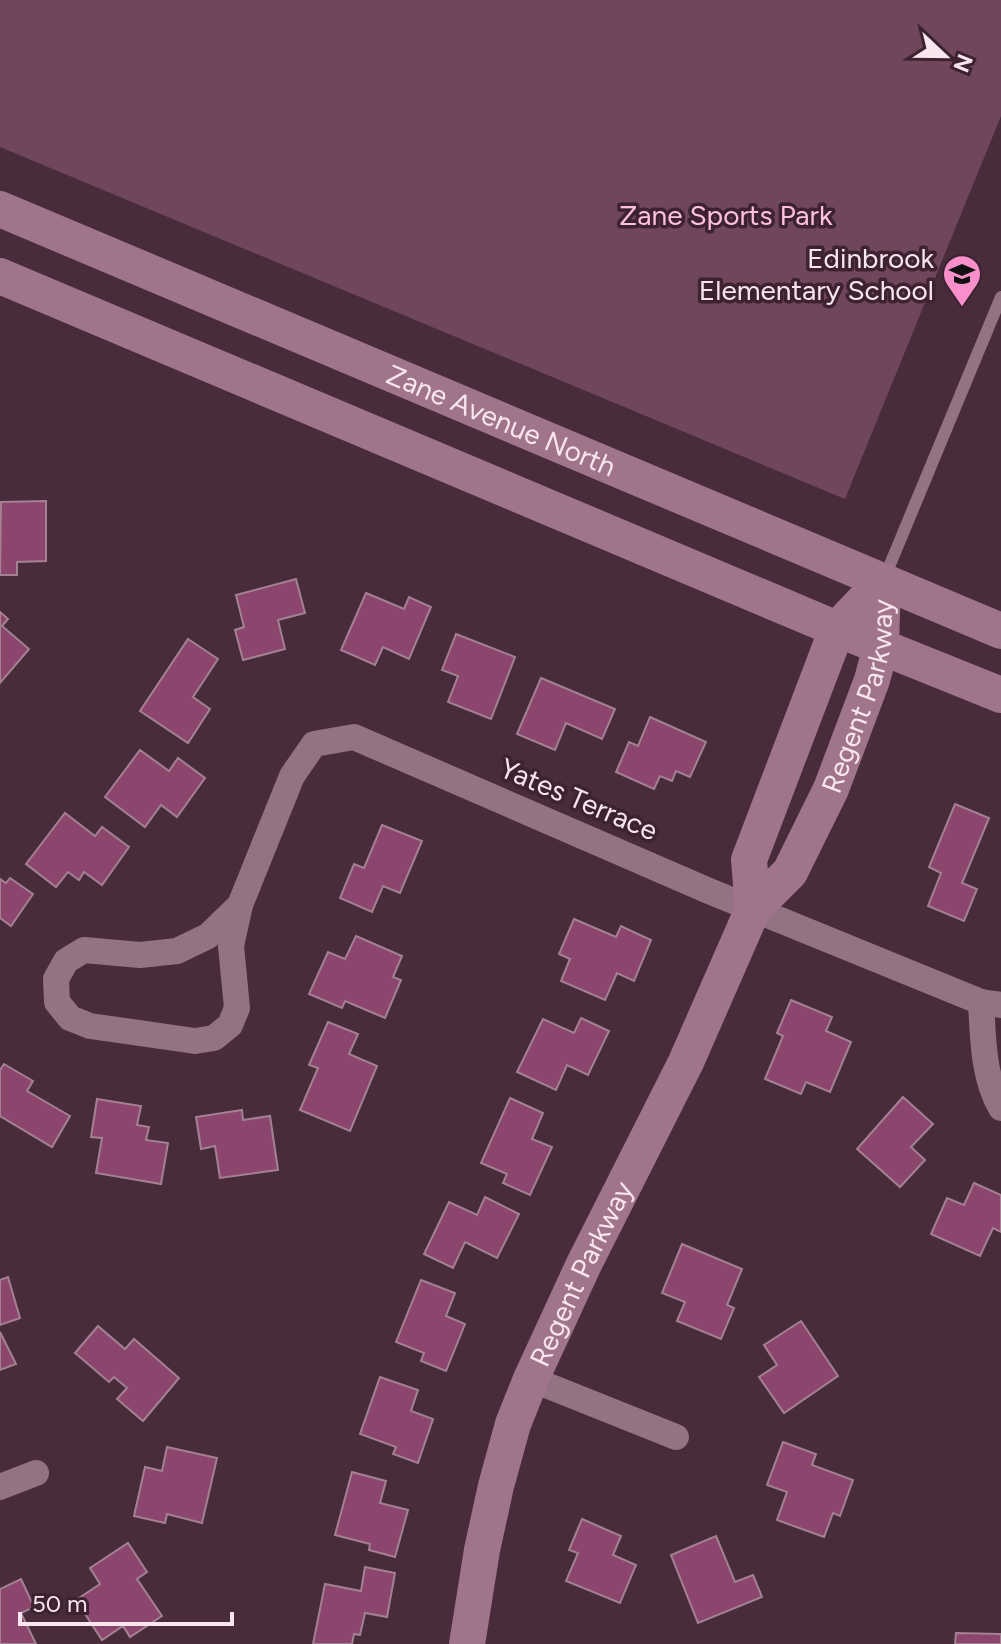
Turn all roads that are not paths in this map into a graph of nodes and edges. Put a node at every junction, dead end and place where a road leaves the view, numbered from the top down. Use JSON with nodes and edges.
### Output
{"nodes":[{"id":1,"x":0,"y":209,"type":"edge"},
{"id":2,"x":0,"y":276,"type":"edge"},
{"id":3,"x":1001,"y":297,"type":"edge"},
{"id":4,"x":883,"y":581,"type":"junction"},
{"id":5,"x":837,"y":629,"type":"junction"},
{"id":6,"x":1001,"y":631,"type":"edge"},
{"id":7,"x":881,"y":646,"type":"junction"},
{"id":8,"x":1001,"y":695,"type":"edge"},
{"id":9,"x":240,"y":905,"type":"junction"},
{"id":10,"x":753,"y":909,"type":"junction"},
{"id":11,"x":991,"y":1004,"type":"edge"},
{"id":12,"x":1001,"y":1108,"type":"edge"},
{"id":13,"x":531,"y":1379,"type":"junction"},
{"id":14,"x":676,"y":1437,"type":"dead end"},
{"id":15,"x":36,"y":1473,"type":"dead end"},
{"id":16,"x":0,"y":1487,"type":"edge"},
{"id":17,"x":467,"y":1644,"type":"edge"}],
"edges":[{"from":1,"to":4,"type":"main road","name":"Zane Avenue North"},
{"from":2,"to":5,"type":"main road"},
{"from":3,"to":4,"type":"lane"},
{"from":4,"to":5,"type":"main road","name":"Regent Parkway"},
{"from":4,"to":6,"type":"main road","name":"Zane Avenue North"},
{"from":4,"to":7,"type":"main road","name":"Regent Parkway"},
{"from":5,"to":7,"type":"main road"},
{"from":5,"to":10,"type":"main road","name":"Regent Parkway"},
{"from":7,"to":8,"type":"main road"},
{"from":7,"to":10,"type":"main road","name":"Regent Parkway"},
{"from":9,"to":9,"type":"street","name":"Yates Terrace"},
{"from":9,"to":10,"type":"street","name":"Yates Terrace"},
{"from":10,"to":11,"type":"street","name":"Yates Terrace"},
{"from":10,"to":13,"type":"main road","name":"Regent Parkway"},
{"from":11,"to":12,"type":"street","name":"Yates Terrace"},
{"from":13,"to":14,"type":"street","name":"Regent Parkway"},
{"from":13,"to":17,"type":"main road","name":"Regent Parkway"},
{"from":15,"to":16,"type":"street"}]}
